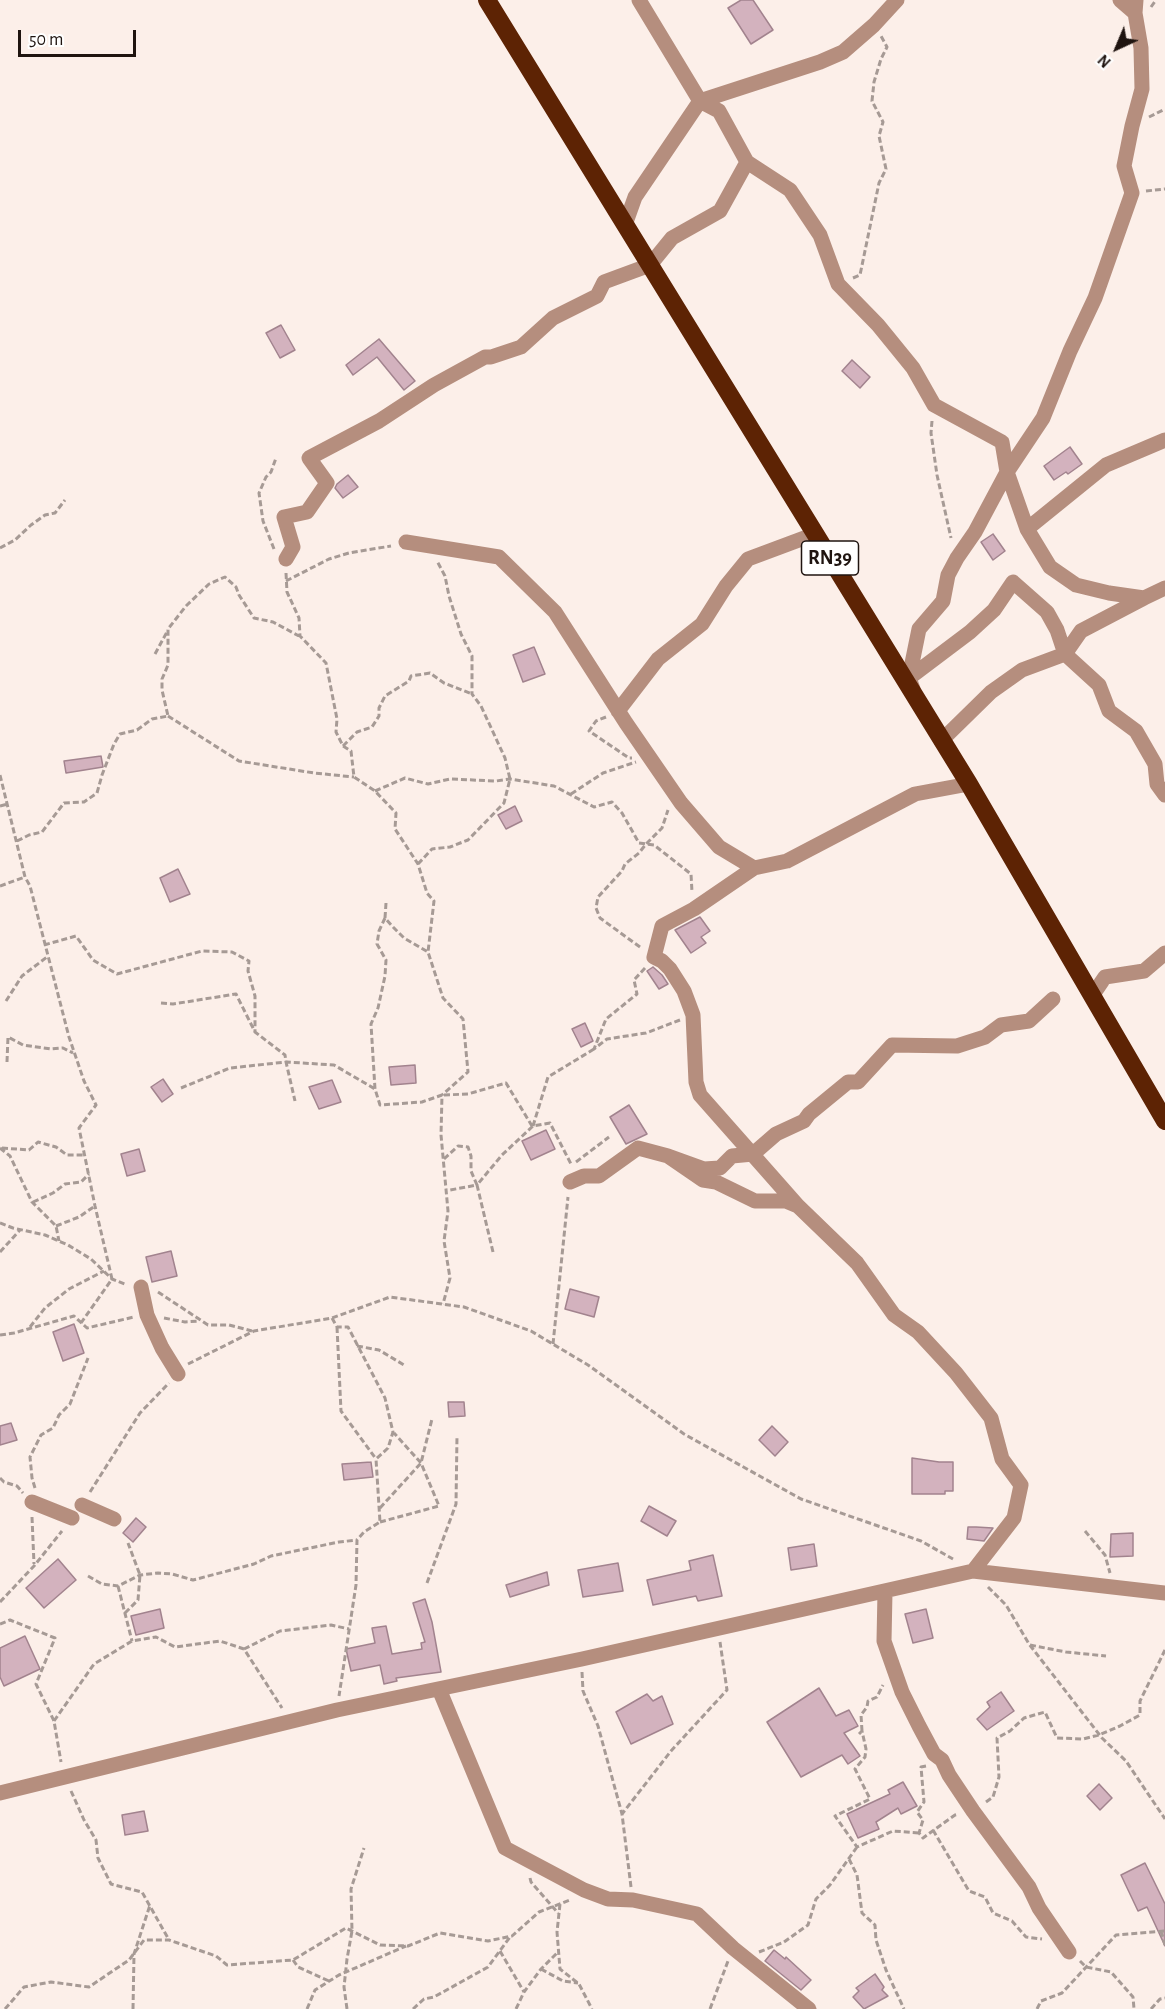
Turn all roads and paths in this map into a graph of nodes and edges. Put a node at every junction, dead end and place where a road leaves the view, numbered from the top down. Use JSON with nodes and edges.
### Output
{"nodes":[{"id":1,"x":487,"y":0,"type":"edge"},
{"id":2,"x":639,"y":0,"type":"edge"},
{"id":3,"x":897,"y":0,"type":"edge"},
{"id":4,"x":1120,"y":0,"type":"edge"},
{"id":5,"x":1135,"y":6,"type":"edge"},
{"id":6,"x":874,"y":25,"type":"junction"},
{"id":7,"x":700,"y":101,"type":"junction"},
{"id":8,"x":747,"y":162,"type":"junction"},
{"id":9,"x":1165,"y":189,"type":"edge"},
{"id":10,"x":1132,"y":193,"type":"junction"},
{"id":11,"x":625,"y":225,"type":"junction"},
{"id":12,"x":650,"y":265,"type":"junction"},
{"id":13,"x":838,"y":284,"type":"junction"},
{"id":14,"x":934,"y":405,"type":"junction"},
{"id":15,"x":1165,"y":440,"type":"edge"},
{"id":16,"x":276,"y":458,"type":"dead end"},
{"id":17,"x":1007,"y":472,"type":"junction"},
{"id":18,"x":64,"y":500,"type":"dead end"},
{"id":19,"x":1027,"y":529,"type":"junction"},
{"id":20,"x":815,"y":534,"type":"junction"},
{"id":21,"x":406,"y":542,"type":"joint"},
{"id":22,"x":425,"y":545,"type":"junction"},
{"id":23,"x":0,"y":548,"type":"edge"},
{"id":24,"x":957,"y":558,"type":"junction"},
{"id":25,"x":286,"y":559,"type":"junction"},
{"id":26,"x":286,"y":581,"type":"junction"},
{"id":27,"x":1165,"y":588,"type":"edge"},
{"id":28,"x":1144,"y":598,"type":"junction"},
{"id":29,"x":168,"y":629,"type":"junction"},
{"id":30,"x":300,"y":636,"type":"junction"},
{"id":31,"x":155,"y":654,"type":"dead end"},
{"id":32,"x":1065,"y":654,"type":"junction"},
{"id":33,"x":909,"y":678,"type":"junction"},
{"id":34,"x":472,"y":693,"type":"junction"},
{"id":35,"x":916,"y":698,"type":"junction"},
{"id":36,"x":618,"y":711,"type":"junction"},
{"id":37,"x":168,"y":716,"type":"junction"},
{"id":38,"x":941,"y":741,"type":"junction"},
{"id":39,"x":343,"y":746,"type":"junction"},
{"id":40,"x":649,"y":757,"type":"junction"},
{"id":41,"x":0,"y":775,"type":"edge"},
{"id":42,"x":354,"y":777,"type":"junction"},
{"id":43,"x":510,"y":779,"type":"junction"},
{"id":44,"x":969,"y":784,"type":"junction"},
{"id":45,"x":375,"y":791,"type":"junction"},
{"id":46,"x":571,"y":794,"type":"junction"},
{"id":47,"x":675,"y":795,"type":"junction"},
{"id":48,"x":1165,"y":795,"type":"edge"},
{"id":49,"x":8,"y":804,"type":"junction"},
{"id":50,"x":0,"y":806,"type":"edge"},
{"id":51,"x":17,"y":841,"type":"junction"},
{"id":52,"x":646,"y":844,"type":"junction"},
{"id":53,"x":418,"y":864,"type":"junction"},
{"id":54,"x":754,"y":868,"type":"junction"},
{"id":55,"x":25,"y":877,"type":"junction"},
{"id":56,"x":0,"y":886,"type":"edge"},
{"id":57,"x":386,"y":903,"type":"dead end"},
{"id":58,"x":693,"y":909,"type":"junction"},
{"id":59,"x":385,"y":918,"type":"junction"},
{"id":60,"x":44,"y":945,"type":"junction"},
{"id":61,"x":428,"y":952,"type":"junction"},
{"id":62,"x":1165,"y":953,"type":"edge"},
{"id":63,"x":47,"y":957,"type":"junction"},
{"id":64,"x":654,"y":957,"type":"junction"},
{"id":65,"x":1092,"y":996,"type":"junction"},
{"id":66,"x":1053,"y":999,"type":"dead end"},
{"id":67,"x":6,"y":1001,"type":"dead end"},
{"id":68,"x":162,"y":1003,"type":"dead end"},
{"id":69,"x":693,"y":1015,"type":"junction"},
{"id":70,"x":255,"y":1032,"type":"junction"},
{"id":71,"x":594,"y":1049,"type":"junction"},
{"id":72,"x":75,"y":1053,"type":"junction"},
{"id":73,"x":7,"y":1062,"type":"dead end"},
{"id":74,"x":286,"y":1062,"type":"junction"},
{"id":75,"x":181,"y":1089,"type":"dead end"},
{"id":76,"x":375,"y":1089,"type":"junction"},
{"id":77,"x":442,"y":1095,"type":"junction"},
{"id":78,"x":295,"y":1101,"type":"dead end"},
{"id":79,"x":1165,"y":1121,"type":"edge"},
{"id":80,"x":533,"y":1126,"type":"junction"},
{"id":81,"x":609,"y":1137,"type":"dead end"},
{"id":82,"x":753,"y":1154,"type":"junction"},
{"id":83,"x":85,"y":1155,"type":"junction"},
{"id":84,"x":668,"y":1156,"type":"junction"},
{"id":85,"x":444,"y":1159,"type":"junction"},
{"id":86,"x":573,"y":1165,"type":"junction"},
{"id":87,"x":89,"y":1174,"type":"junction"},
{"id":88,"x":570,"y":1182,"type":"junction"},
{"id":89,"x":477,"y":1185,"type":"junction"},
{"id":90,"x":445,"y":1191,"type":"junction"},
{"id":91,"x":32,"y":1202,"type":"junction"},
{"id":92,"x":95,"y":1206,"type":"junction"},
{"id":93,"x":798,"y":1206,"type":"junction"},
{"id":94,"x":56,"y":1226,"type":"junction"},
{"id":95,"x":20,"y":1230,"type":"dead end"},
{"id":96,"x":59,"y":1241,"type":"dead end"},
{"id":97,"x":0,"y":1252,"type":"edge"},
{"id":98,"x":493,"y":1252,"type":"dead end"},
{"id":99,"x":104,"y":1271,"type":"dead end"},
{"id":100,"x":141,"y":1287,"type":"dead end"},
{"id":101,"x":443,"y":1304,"type":"junction"},
{"id":102,"x":147,"y":1315,"type":"junction"},
{"id":103,"x":333,"y":1318,"type":"junction"},
{"id":104,"x":201,"y":1321,"type":"dead end"},
{"id":105,"x":81,"y":1323,"type":"junction"},
{"id":106,"x":337,"y":1327,"type":"junction"},
{"id":107,"x":29,"y":1328,"type":"junction"},
{"id":108,"x":0,"y":1335,"type":"edge"},
{"id":109,"x":554,"y":1344,"type":"junction"},
{"id":110,"x":357,"y":1347,"type":"junction"},
{"id":111,"x":88,"y":1358,"type":"dead end"},
{"id":112,"x":404,"y":1365,"type":"dead end"},
{"id":113,"x":178,"y":1374,"type":"junction"},
{"id":114,"x":432,"y":1419,"type":"dead end"},
{"id":115,"x":393,"y":1432,"type":"junction"},
{"id":116,"x":457,"y":1436,"type":"dead end"},
{"id":117,"x":376,"y":1459,"type":"junction"},
{"id":118,"x":421,"y":1463,"type":"junction"},
{"id":119,"x":32,"y":1502,"type":"joint"},
{"id":120,"x":380,"y":1508,"type":"junction"},
{"id":121,"x":77,"y":1512,"type":"junction"},
{"id":122,"x":114,"y":1519,"type":"dead end"},
{"id":123,"x":380,"y":1522,"type":"junction"},
{"id":124,"x":1085,"y":1531,"type":"dead end"},
{"id":125,"x":357,"y":1540,"type":"junction"},
{"id":126,"x":128,"y":1543,"type":"dead end"},
{"id":127,"x":973,"y":1571,"type":"junction"},
{"id":128,"x":140,"y":1575,"type":"junction"},
{"id":129,"x":88,"y":1576,"type":"dead end"},
{"id":130,"x":427,"y":1583,"type":"dead end"},
{"id":131,"x":118,"y":1586,"type":"junction"},
{"id":132,"x":1114,"y":1586,"type":"junction"},
{"id":133,"x":885,"y":1592,"type":"junction"},
{"id":134,"x":1165,"y":1593,"type":"edge"},
{"id":135,"x":0,"y":1602,"type":"edge"},
{"id":136,"x":125,"y":1613,"type":"junction"},
{"id":137,"x":349,"y":1629,"type":"junction"},
{"id":138,"x":718,"y":1629,"type":"junction"},
{"id":139,"x":132,"y":1641,"type":"junction"},
{"id":140,"x":1029,"y":1644,"type":"junction"},
{"id":141,"x":244,"y":1649,"type":"junction"},
{"id":142,"x":1165,"y":1650,"type":"edge"},
{"id":143,"x":1106,"y":1656,"type":"dead end"},
{"id":144,"x":582,"y":1659,"type":"junction"},
{"id":145,"x":895,"y":1670,"type":"junction"},
{"id":146,"x":439,"y":1689,"type":"junction"},
{"id":147,"x":337,"y":1710,"type":"junction"},
{"id":148,"x":54,"y":1721,"type":"dead end"},
{"id":149,"x":290,"y":1721,"type":"junction"},
{"id":150,"x":1099,"y":1735,"type":"junction"},
{"id":151,"x":998,"y":1747,"type":"dead end"},
{"id":152,"x":0,"y":1793,"type":"edge"},
{"id":153,"x":622,"y":1814,"type":"junction"},
{"id":154,"x":1165,"y":1819,"type":"edge"},
{"id":155,"x":933,"y":1830,"type":"dead end"},
{"id":156,"x":919,"y":1833,"type":"dead end"},
{"id":157,"x":857,"y":1847,"type":"junction"},
{"id":158,"x":364,"y":1848,"type":"dead end"},
{"id":159,"x":523,"y":1857,"type":"junction"},
{"id":160,"x":849,"y":1859,"type":"junction"},
{"id":161,"x":571,"y":1900,"type":"dead end"},
{"id":162,"x":633,"y":1900,"type":"junction"},
{"id":163,"x":560,"y":1904,"type":"junction"},
{"id":164,"x":150,"y":1905,"type":"dead end"},
{"id":165,"x":552,"y":1907,"type":"junction"},
{"id":166,"x":558,"y":1913,"type":"junction"},
{"id":167,"x":352,"y":1931,"type":"junction"},
{"id":168,"x":1163,"y":1931,"type":"edge"},
{"id":169,"x":512,"y":1936,"type":"junction"},
{"id":170,"x":1046,"y":1940,"type":"dead end"},
{"id":171,"x":1165,"y":1945,"type":"edge"},
{"id":172,"x":408,"y":1946,"type":"junction"},
{"id":173,"x":733,"y":1948,"type":"junction"},
{"id":174,"x":500,"y":1951,"type":"junction"},
{"id":175,"x":559,"y":1952,"type":"junction"},
{"id":176,"x":1070,"y":1952,"type":"joint"},
{"id":177,"x":134,"y":1954,"type":"junction"},
{"id":178,"x":293,"y":1960,"type":"junction"},
{"id":179,"x":748,"y":1961,"type":"junction"},
{"id":180,"x":1086,"y":1967,"type":"junction"},
{"id":181,"x":541,"y":1969,"type":"junction"},
{"id":182,"x":346,"y":1973,"type":"junction"},
{"id":183,"x":328,"y":1981,"type":"junction"},
{"id":184,"x":579,"y":1984,"type":"junction"},
{"id":185,"x":524,"y":1992,"type":"junction"},
{"id":186,"x":1165,"y":1998,"type":"edge"},
{"id":187,"x":5,"y":2009,"type":"edge"},
{"id":188,"x":134,"y":2009,"type":"edge"},
{"id":189,"x":307,"y":2009,"type":"edge"},
{"id":190,"x":347,"y":2009,"type":"edge"},
{"id":191,"x":413,"y":2009,"type":"edge"},
{"id":192,"x":516,"y":2009,"type":"edge"},
{"id":193,"x":592,"y":2009,"type":"edge"},
{"id":194,"x":710,"y":2009,"type":"edge"},
{"id":195,"x":808,"y":2009,"type":"edge"},
{"id":196,"x":904,"y":2009,"type":"edge"},
{"id":197,"x":1037,"y":2009,"type":"edge"},
{"id":198,"x":1134,"y":2009,"type":"edge"},
{"id":199,"x":1151,"y":2009,"type":"edge"}],
"edges":[{"from":1,"to":11,"type":"highway","number":"RN39"},
{"from":2,"to":7,"type":"street"},
{"from":3,"to":6,"type":"street"},
{"from":4,"to":5,"type":"street"},
{"from":5,"to":10,"type":"street"},
{"from":6,"to":7,"type":"street"},
{"from":6,"to":13,"type":"path"},
{"from":7,"to":8,"type":"street"},
{"from":7,"to":11,"type":"street"},
{"from":8,"to":12,"type":"street"},
{"from":8,"to":13,"type":"street"},
{"from":9,"to":10,"type":"path"},
{"from":10,"to":17,"type":"street"},
{"from":11,"to":12,"type":"highway","number":"RN39"},
{"from":12,"to":20,"type":"highway","number":"RN39"},
{"from":12,"to":25,"type":"street"},
{"from":13,"to":14,"type":"street"},
{"from":14,"to":17,"type":"street"},
{"from":14,"to":24,"type":"path"},
{"from":15,"to":19,"type":"street"},
{"from":16,"to":25,"type":"path"},
{"from":17,"to":19,"type":"street"},
{"from":17,"to":24,"type":"street"},
{"from":18,"to":23,"type":"path"},
{"from":19,"to":28,"type":"street"},
{"from":20,"to":35,"type":"highway","number":"RN39"},
{"from":20,"to":36,"type":"street"},
{"from":21,"to":22,"type":"street"},
{"from":21,"to":26,"type":"path"},
{"from":22,"to":34,"type":"path"},
{"from":22,"to":36,"type":"street"},
{"from":24,"to":33,"type":"street"},
{"from":25,"to":26,"type":"path"},
{"from":26,"to":30,"type":"path"},
{"from":27,"to":28,"type":"street"},
{"from":28,"to":32,"type":"street"},
{"from":29,"to":30,"type":"path"},
{"from":29,"to":31,"type":"path"},
{"from":29,"to":37,"type":"path"},
{"from":30,"to":39,"type":"path"},
{"from":32,"to":33,"type":"street"},
{"from":32,"to":38,"type":"street"},
{"from":32,"to":48,"type":"street"},
{"from":33,"to":35,"type":"street"},
{"from":34,"to":39,"type":"path"},
{"from":34,"to":43,"type":"path"},
{"from":35,"to":38,"type":"highway","number":"RN39"},
{"from":36,"to":40,"type":"street"},
{"from":36,"to":40,"type":"path"},
{"from":37,"to":42,"type":"path"},
{"from":37,"to":51,"type":"path"},
{"from":38,"to":44,"type":"highway","number":"RN39"},
{"from":39,"to":42,"type":"path"},
{"from":40,"to":46,"type":"path"},
{"from":40,"to":47,"type":"street"},
{"from":41,"to":49,"type":"path"},
{"from":42,"to":45,"type":"path"},
{"from":43,"to":45,"type":"path"},
{"from":43,"to":46,"type":"path"},
{"from":43,"to":53,"type":"path"},
{"from":44,"to":54,"type":"street"},
{"from":44,"to":65,"type":"highway","number":"RN39"},
{"from":45,"to":53,"type":"path"},
{"from":46,"to":52,"type":"path"},
{"from":47,"to":52,"type":"path"},
{"from":47,"to":54,"type":"street"},
{"from":49,"to":50,"type":"path"},
{"from":49,"to":51,"type":"path"},
{"from":51,"to":55,"type":"path"},
{"from":52,"to":58,"type":"path"},
{"from":52,"to":64,"type":"path"},
{"from":53,"to":61,"type":"path"},
{"from":54,"to":58,"type":"street"},
{"from":55,"to":56,"type":"path"},
{"from":55,"to":60,"type":"path"},
{"from":57,"to":59,"type":"path"},
{"from":58,"to":64,"type":"street"},
{"from":59,"to":61,"type":"path"},
{"from":59,"to":76,"type":"path"},
{"from":60,"to":63,"type":"path"},
{"from":60,"to":70,"type":"path"},
{"from":61,"to":77,"type":"path"},
{"from":62,"to":65,"type":"street"},
{"from":63,"to":67,"type":"path"},
{"from":63,"to":72,"type":"path"},
{"from":64,"to":69,"type":"street"},
{"from":64,"to":71,"type":"path"},
{"from":65,"to":79,"type":"highway","number":"RN39"},
{"from":66,"to":82,"type":"street"},
{"from":68,"to":70,"type":"path"},
{"from":69,"to":71,"type":"path"},
{"from":69,"to":82,"type":"street"},
{"from":70,"to":74,"type":"path"},
{"from":71,"to":80,"type":"path"},
{"from":72,"to":73,"type":"path"},
{"from":72,"to":83,"type":"path"},
{"from":74,"to":75,"type":"path"},
{"from":74,"to":76,"type":"path"},
{"from":74,"to":78,"type":"path"},
{"from":76,"to":77,"type":"path"},
{"from":77,"to":80,"type":"path"},
{"from":77,"to":85,"type":"path"},
{"from":80,"to":86,"type":"path"},
{"from":80,"to":89,"type":"path"},
{"from":81,"to":86,"type":"path"},
{"from":82,"to":84,"type":"street"},
{"from":82,"to":93,"type":"street"},
{"from":83,"to":87,"type":"path"},
{"from":83,"to":91,"type":"path"},
{"from":84,"to":88,"type":"street"},
{"from":84,"to":93,"type":"street"},
{"from":85,"to":89,"type":"path"},
{"from":85,"to":90,"type":"path"},
{"from":86,"to":88,"type":"path"},
{"from":87,"to":91,"type":"path"},
{"from":87,"to":92,"type":"path"},
{"from":88,"to":109,"type":"path"},
{"from":89,"to":90,"type":"path"},
{"from":89,"to":98,"type":"path"},
{"from":90,"to":101,"type":"path"},
{"from":91,"to":94,"type":"path"},
{"from":92,"to":94,"type":"path"},
{"from":92,"to":105,"type":"path"},
{"from":93,"to":127,"type":"street"},
{"from":94,"to":96,"type":"path"},
{"from":95,"to":97,"type":"path"},
{"from":99,"to":107,"type":"path"},
{"from":100,"to":102,"type":"street"},
{"from":101,"to":103,"type":"path"},
{"from":101,"to":109,"type":"path"},
{"from":102,"to":104,"type":"path"},
{"from":102,"to":105,"type":"path"},
{"from":102,"to":113,"type":"street"},
{"from":103,"to":106,"type":"path"},
{"from":103,"to":113,"type":"path"},
{"from":105,"to":107,"type":"path"},
{"from":106,"to":110,"type":"path"},
{"from":106,"to":117,"type":"path"},
{"from":107,"to":108,"type":"path"},
{"from":109,"to":127,"type":"path"},
{"from":110,"to":112,"type":"path"},
{"from":110,"to":115,"type":"path"},
{"from":111,"to":119,"type":"path"},
{"from":113,"to":121,"type":"path"},
{"from":114,"to":118,"type":"path"},
{"from":115,"to":117,"type":"path"},
{"from":115,"to":118,"type":"path"},
{"from":116,"to":130,"type":"path"},
{"from":117,"to":120,"type":"path"},
{"from":118,"to":120,"type":"path"},
{"from":118,"to":123,"type":"path"},
{"from":119,"to":121,"type":"street"},
{"from":120,"to":123,"type":"path"},
{"from":121,"to":122,"type":"street"},
{"from":121,"to":135,"type":"path"},
{"from":123,"to":125,"type":"path"},
{"from":124,"to":132,"type":"path"},
{"from":125,"to":128,"type":"path"},
{"from":125,"to":137,"type":"path"},
{"from":126,"to":128,"type":"path"},
{"from":127,"to":132,"type":"street"},
{"from":127,"to":133,"type":"street"},
{"from":127,"to":140,"type":"path"},
{"from":128,"to":131,"type":"path"},
{"from":128,"to":136,"type":"path"},
{"from":129,"to":131,"type":"path"},
{"from":131,"to":136,"type":"path"},
{"from":132,"to":134,"type":"street"},
{"from":133,"to":138,"type":"street"},
{"from":133,"to":145,"type":"street"},
{"from":136,"to":139,"type":"path"},
{"from":137,"to":141,"type":"path"},
{"from":137,"to":147,"type":"path"},
{"from":138,"to":144,"type":"street"},
{"from":138,"to":153,"type":"path"},
{"from":139,"to":141,"type":"path"},
{"from":139,"to":148,"type":"path"},
{"from":140,"to":143,"type":"path"},
{"from":140,"to":150,"type":"path"},
{"from":141,"to":149,"type":"path"},
{"from":142,"to":150,"type":"path"},
{"from":144,"to":146,"type":"street"},
{"from":144,"to":153,"type":"path"},
{"from":145,"to":157,"type":"path"},
{"from":145,"to":176,"type":"street"},
{"from":146,"to":147,"type":"street"},
{"from":146,"to":159,"type":"street"},
{"from":147,"to":149,"type":"street"},
{"from":149,"to":152,"type":"street"},
{"from":150,"to":151,"type":"path"},
{"from":150,"to":154,"type":"path"},
{"from":153,"to":162,"type":"path"},
{"from":155,"to":170,"type":"path"},
{"from":156,"to":157,"type":"path"},
{"from":157,"to":160,"type":"path"},
{"from":158,"to":167,"type":"path"},
{"from":159,"to":162,"type":"street"},
{"from":159,"to":165,"type":"path"},
{"from":160,"to":179,"type":"path"},
{"from":160,"to":196,"type":"path"},
{"from":161,"to":163,"type":"path"},
{"from":162,"to":173,"type":"street"},
{"from":163,"to":165,"type":"path"},
{"from":163,"to":166,"type":"path"},
{"from":164,"to":177,"type":"path"},
{"from":165,"to":166,"type":"path"},
{"from":165,"to":169,"type":"path"},
{"from":166,"to":175,"type":"path"},
{"from":167,"to":172,"type":"path"},
{"from":167,"to":178,"type":"path"},
{"from":167,"to":182,"type":"path"},
{"from":168,"to":171,"type":"path"},
{"from":168,"to":180,"type":"path"},
{"from":169,"to":172,"type":"path"},
{"from":169,"to":174,"type":"path"},
{"from":172,"to":182,"type":"path"},
{"from":173,"to":179,"type":"street"},
{"from":173,"to":194,"type":"path"},
{"from":174,"to":185,"type":"path"},
{"from":174,"to":191,"type":"path"},
{"from":175,"to":181,"type":"path"},
{"from":175,"to":184,"type":"path"},
{"from":176,"to":180,"type":"path"},
{"from":177,"to":178,"type":"path"},
{"from":177,"to":187,"type":"path"},
{"from":177,"to":188,"type":"path"},
{"from":178,"to":183,"type":"path"},
{"from":179,"to":195,"type":"street"},
{"from":180,"to":197,"type":"path"},
{"from":180,"to":198,"type":"path"},
{"from":181,"to":184,"type":"path"},
{"from":181,"to":185,"type":"path"},
{"from":182,"to":183,"type":"path"},
{"from":182,"to":190,"type":"path"},
{"from":183,"to":189,"type":"path"},
{"from":184,"to":193,"type":"path"},
{"from":185,"to":192,"type":"path"},
{"from":186,"to":199,"type":"path"}]}
